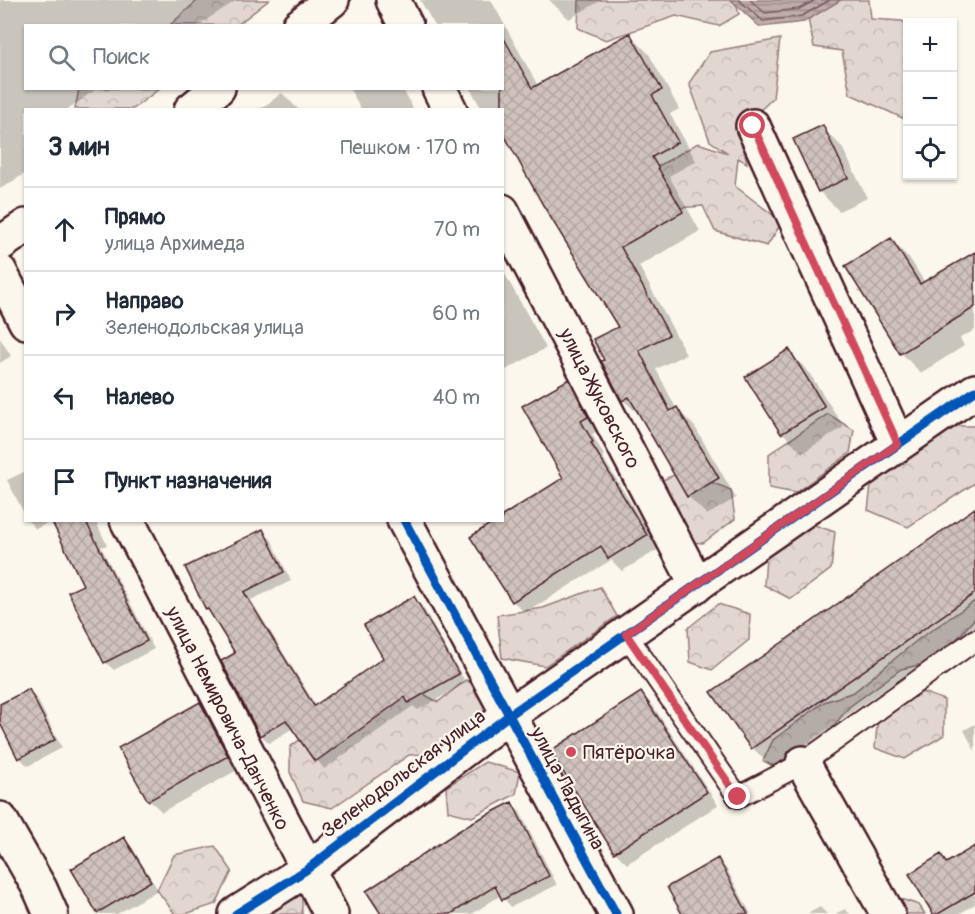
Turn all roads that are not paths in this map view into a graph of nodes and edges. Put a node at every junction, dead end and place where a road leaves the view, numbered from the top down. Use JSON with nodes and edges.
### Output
{"nodes":[{"id":1,"x":332,"y":0,"type":"edge"},
{"id":2,"x":393,"y":0,"type":"edge"},
{"id":3,"x":302,"y":24,"type":"edge"},
{"id":4,"x":405,"y":24,"type":"edge"},
{"id":5,"x":216,"y":90,"type":"edge"},
{"id":6,"x":440,"y":90,"type":"edge"},
{"id":7,"x":193,"y":108,"type":"edge"},
{"id":8,"x":449,"y":108,"type":"edge"},
{"id":9,"x":753,"y":126,"type":"dead end"},
{"id":10,"x":504,"y":215,"type":"edge"},
{"id":11,"x":24,"y":227,"type":"edge"},
{"id":12,"x":0,"y":244,"type":"edge"},
{"id":13,"x":0,"y":272,"type":"edge"},
{"id":14,"x":24,"y":318,"type":"edge"},
{"id":15,"x":975,"y":391,"type":"edge"},
{"id":16,"x":898,"y":444,"type":"junction"},
{"id":17,"x":128,"y":522,"type":"edge"},
{"id":18,"x":405,"y":522,"type":"edge"},
{"id":19,"x":697,"y":585,"type":"junction"},
{"id":20,"x":626,"y":634,"type":"junction"},
{"id":21,"x":975,"y":640,"type":"edge"},
{"id":22,"x":508,"y":716,"type":"junction"},
{"id":23,"x":803,"y":763,"type":"junction"},
{"id":24,"x":0,"y":819,"type":"edge"},
{"id":25,"x":306,"y":870,"type":"junction"},
{"id":26,"x":51,"y":914,"type":"edge"},
{"id":27,"x":236,"y":914,"type":"edge"},
{"id":28,"x":331,"y":914,"type":"edge"},
{"id":29,"x":616,"y":914,"type":"edge"},
{"id":30,"x":888,"y":914,"type":"edge"}],
"edges":[{"from":1,"to":3,"type":"street"},
{"from":2,"to":4,"type":"street"},
{"from":5,"to":7,"type":"street"},
{"from":6,"to":8,"type":"street"},
{"from":9,"to":16,"type":"street"},
{"from":10,"to":19,"type":"street","name":"улица Жуковского"},
{"from":11,"to":12,"type":"street"},
{"from":13,"to":14,"type":"street"},
{"from":15,"to":16,"type":"street","name":"Зеленодольская улица"},
{"from":16,"to":19,"type":"street","name":"Зеленодольская улица"},
{"from":17,"to":25,"type":"street","name":"улица Немировича-Данченко"},
{"from":18,"to":22,"type":"street","name":"улица Ладыгина"},
{"from":19,"to":20,"type":"street","name":"Зеленодольская улица"},
{"from":20,"to":22,"type":"street","name":"Зеленодольская улица"},
{"from":20,"to":23,"type":"lane"},
{"from":21,"to":23,"type":"lane"},
{"from":22,"to":25,"type":"street","name":"Зеленодольская улица"},
{"from":22,"to":29,"type":"street","name":"улица Ладыгина"},
{"from":23,"to":30,"type":"street"},
{"from":24,"to":26,"type":"street"},
{"from":25,"to":27,"type":"street","name":"Зеленодольская улица"},
{"from":25,"to":28,"type":"street","name":"улица Немировича-Данченко"}]}
